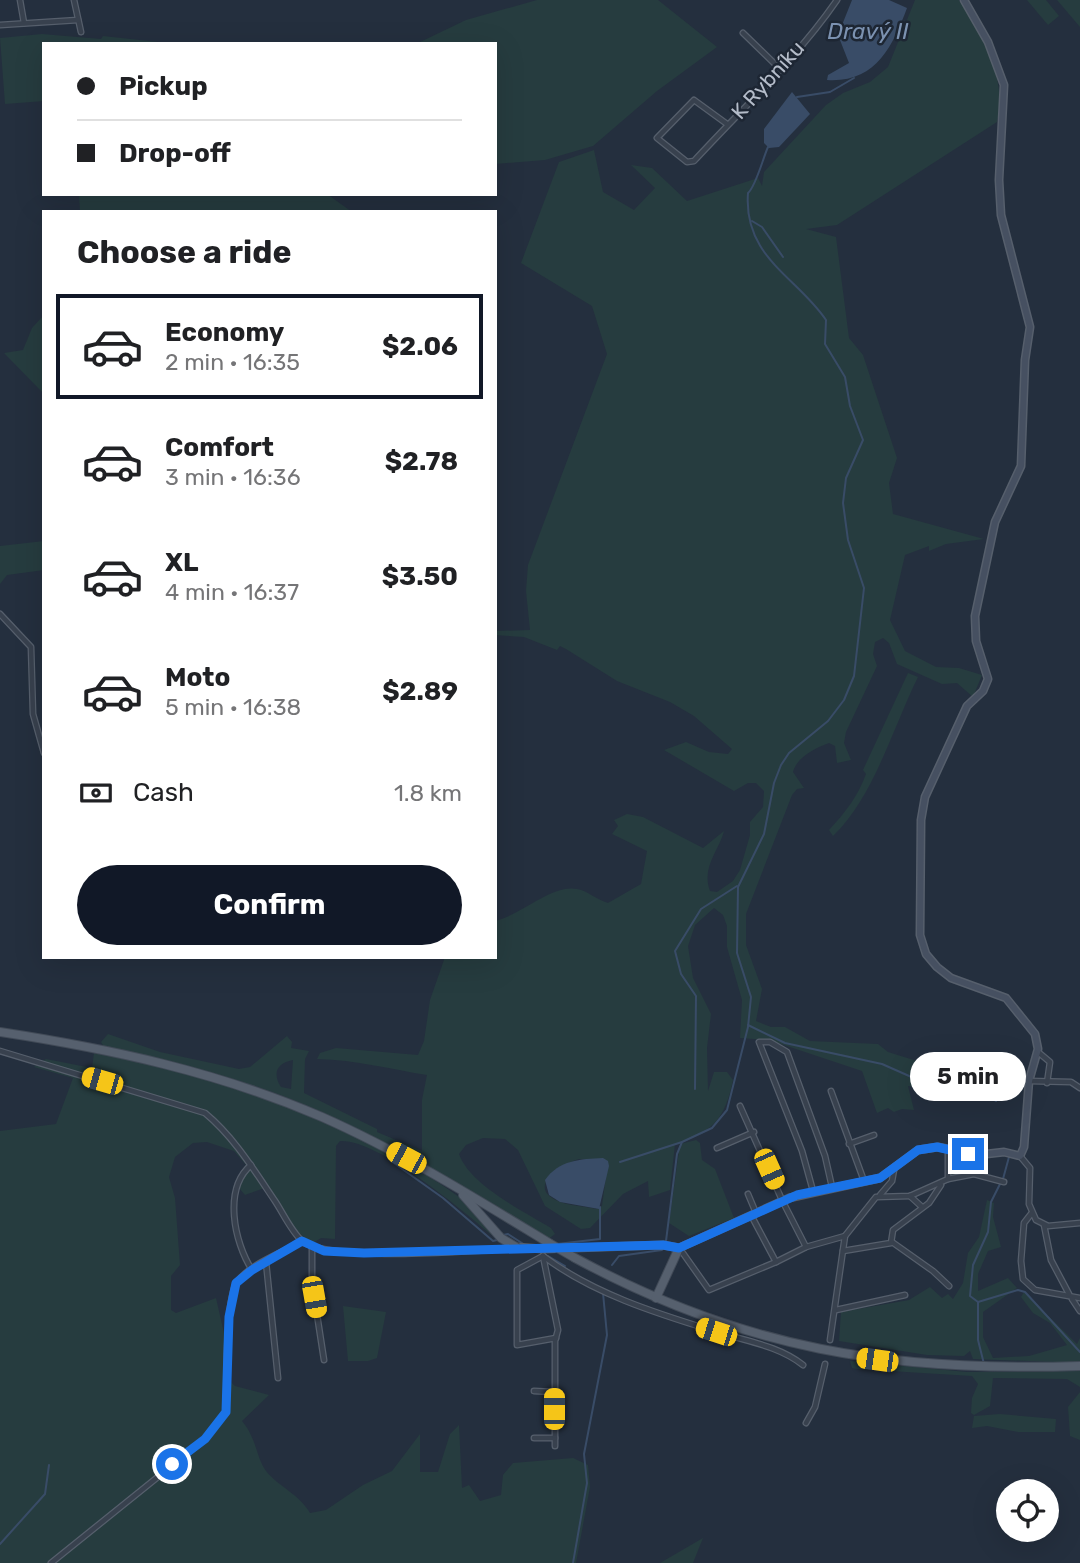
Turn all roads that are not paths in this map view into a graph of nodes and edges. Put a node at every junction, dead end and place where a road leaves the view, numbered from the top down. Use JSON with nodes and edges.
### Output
{"nodes":[{"id":1,"x":20,"y":0,"type":"edge"},
{"id":2,"x":74,"y":0,"type":"edge"},
{"id":3,"x":837,"y":0,"type":"edge"},
{"id":4,"x":964,"y":0,"type":"edge"},
{"id":5,"x":78,"y":20,"type":"junction"},
{"id":6,"x":24,"y":23,"type":"junction"},
{"id":7,"x":0,"y":24,"type":"edge"},
{"id":8,"x":81,"y":32,"type":"dead end"},
{"id":9,"x":743,"y":33,"type":"dead end"},
{"id":10,"x":779,"y":68,"type":"junction"},
{"id":11,"x":727,"y":124,"type":"junction"},
{"id":12,"x":0,"y":614,"type":"edge"},
{"id":13,"x":42,"y":745,"type":"edge"},
{"id":14,"x":0,"y":1032,"type":"edge"},
{"id":15,"x":0,"y":1051,"type":"edge"},
{"id":16,"x":1038,"y":1052,"type":"junction"},
{"id":17,"x":1029,"y":1081,"type":"junction"},
{"id":18,"x":1047,"y":1083,"type":"junction"},
{"id":19,"x":1079,"y":1085,"type":"edge"},
{"id":20,"x":831,"y":1091,"type":"dead end"},
{"id":21,"x":740,"y":1106,"type":"dead end"},
{"id":22,"x":754,"y":1132,"type":"junction"},
{"id":23,"x":874,"y":1135,"type":"dead end"},
{"id":24,"x":849,"y":1144,"type":"junction"},
{"id":25,"x":717,"y":1148,"type":"dead end"},
{"id":26,"x":948,"y":1149,"type":"junction"},
{"id":27,"x":1014,"y":1154,"type":"junction"},
{"id":28,"x":973,"y":1155,"type":"junction"},
{"id":29,"x":251,"y":1165,"type":"junction"},
{"id":30,"x":894,"y":1170,"type":"junction"},
{"id":31,"x":974,"y":1174,"type":"junction"},
{"id":32,"x":948,"y":1179,"type":"junction"},
{"id":33,"x":864,"y":1181,"type":"junction"},
{"id":34,"x":447,"y":1182,"type":"junction"},
{"id":35,"x":1002,"y":1182,"type":"dead end"},
{"id":36,"x":941,"y":1184,"type":"junction"},
{"id":37,"x":832,"y":1187,"type":"junction"},
{"id":38,"x":813,"y":1191,"type":"junction"},
{"id":39,"x":748,"y":1194,"type":"dead end"},
{"id":40,"x":880,"y":1195,"type":"junction"},
{"id":41,"x":910,"y":1196,"type":"junction"},
{"id":42,"x":782,"y":1200,"type":"junction"},
{"id":43,"x":922,"y":1207,"type":"junction"},
{"id":44,"x":753,"y":1214,"type":"junction"},
{"id":45,"x":1031,"y":1214,"type":"junction"},
{"id":46,"x":1080,"y":1223,"type":"edge"},
{"id":47,"x":1044,"y":1225,"type":"junction"},
{"id":48,"x":845,"y":1236,"type":"junction"},
{"id":49,"x":302,"y":1241,"type":"junction"},
{"id":50,"x":892,"y":1242,"type":"junction"},
{"id":51,"x":312,"y":1247,"type":"junction"},
{"id":52,"x":516,"y":1247,"type":"junction"},
{"id":53,"x":806,"y":1247,"type":"junction"},
{"id":54,"x":679,"y":1248,"type":"junction"},
{"id":55,"x":545,"y":1249,"type":"junction"},
{"id":56,"x":843,"y":1251,"type":"junction"},
{"id":57,"x":266,"y":1262,"type":"junction"},
{"id":58,"x":776,"y":1262,"type":"junction"},
{"id":59,"x":252,"y":1270,"type":"junction"},
{"id":60,"x":949,"y":1286,"type":"dead end"},
{"id":61,"x":905,"y":1295,"type":"dead end"},
{"id":62,"x":1071,"y":1297,"type":"junction"},
{"id":63,"x":656,"y":1298,"type":"junction"},
{"id":64,"x":1080,"y":1298,"type":"edge"},
{"id":65,"x":836,"y":1310,"type":"junction"},
{"id":66,"x":1080,"y":1311,"type":"edge"},
{"id":67,"x":556,"y":1338,"type":"junction"},
{"id":68,"x":830,"y":1340,"type":"dead end"},
{"id":69,"x":324,"y":1360,"type":"dead end"},
{"id":70,"x":825,"y":1364,"type":"dead end"},
{"id":71,"x":803,"y":1365,"type":"dead end"},
{"id":72,"x":1080,"y":1366,"type":"edge"},
{"id":73,"x":278,"y":1378,"type":"dead end"},
{"id":74,"x":534,"y":1391,"type":"dead end"},
{"id":75,"x":554,"y":1392,"type":"junction"},
{"id":76,"x":806,"y":1423,"type":"dead end"},
{"id":77,"x":534,"y":1438,"type":"dead end"},
{"id":78,"x":555,"y":1438,"type":"junction"},
{"id":79,"x":555,"y":1446,"type":"dead end"},
{"id":80,"x":51,"y":1563,"type":"edge"}],
"edges":[{"from":1,"to":6,"type":"street"},
{"from":2,"to":5,"type":"street"},
{"from":3,"to":10,"type":"street","name":"K Rybníku"},
{"from":4,"to":16,"type":"street"},
{"from":5,"to":6,"type":"street"},
{"from":5,"to":8,"type":"street"},
{"from":6,"to":7,"type":"street"},
{"from":9,"to":10,"type":"street"},
{"from":10,"to":11,"type":"street","name":"K Rybníku"},
{"from":11,"to":11,"type":"street","name":"K Rybníku"},
{"from":12,"to":13,"type":"street"},
{"from":14,"to":34,"type":"main road"},
{"from":15,"to":29,"type":"street"},
{"from":16,"to":17,"type":"street"},
{"from":16,"to":18,"type":"street"},
{"from":17,"to":18,"type":"street"},
{"from":17,"to":27,"type":"street"},
{"from":18,"to":19,"type":"street"},
{"from":20,"to":24,"type":"street"},
{"from":21,"to":22,"type":"street"},
{"from":22,"to":25,"type":"street"},
{"from":22,"to":42,"type":"street"},
{"from":23,"to":24,"type":"street"},
{"from":24,"to":33,"type":"street"},
{"from":26,"to":28,"type":"street"},
{"from":26,"to":30,"type":"street"},
{"from":26,"to":32,"type":"street"},
{"from":27,"to":28,"type":"street"},
{"from":27,"to":45,"type":"street"},
{"from":28,"to":31,"type":"street"},
{"from":29,"to":49,"type":"street"},
{"from":29,"to":59,"type":"street"},
{"from":30,"to":33,"type":"street"},
{"from":30,"to":40,"type":"street"},
{"from":31,"to":32,"type":"street"},
{"from":31,"to":35,"type":"street"},
{"from":32,"to":36,"type":"street"},
{"from":33,"to":37,"type":"street"},
{"from":34,"to":52,"type":"main road"},
{"from":34,"to":55,"type":"main road"},
{"from":36,"to":41,"type":"street"},
{"from":36,"to":43,"type":"street"},
{"from":37,"to":38,"type":"street"},
{"from":37,"to":38,"type":"street"},
{"from":38,"to":42,"type":"street"},
{"from":39,"to":44,"type":"street"},
{"from":40,"to":41,"type":"street"},
{"from":40,"to":48,"type":"street"},
{"from":41,"to":43,"type":"street"},
{"from":42,"to":44,"type":"street"},
{"from":42,"to":53,"type":"street"},
{"from":43,"to":50,"type":"street"},
{"from":44,"to":54,"type":"street"},
{"from":44,"to":58,"type":"street"},
{"from":45,"to":47,"type":"street"},
{"from":45,"to":62,"type":"street"},
{"from":46,"to":47,"type":"street"},
{"from":47,"to":62,"type":"street"},
{"from":48,"to":53,"type":"street"},
{"from":48,"to":56,"type":"street"},
{"from":49,"to":51,"type":"street"},
{"from":49,"to":57,"type":"street"},
{"from":50,"to":56,"type":"street"},
{"from":50,"to":60,"type":"street"},
{"from":51,"to":52,"type":"street"},
{"from":51,"to":69,"type":"street"},
{"from":52,"to":55,"type":"street"},
{"from":53,"to":58,"type":"street"},
{"from":54,"to":55,"type":"street"},
{"from":54,"to":58,"type":"street"},
{"from":54,"to":63,"type":"main road"},
{"from":55,"to":63,"type":"main road","bridge":true},
{"from":55,"to":67,"type":"street"},
{"from":55,"to":67,"type":"street"},
{"from":55,"to":71,"type":"street"},
{"from":56,"to":65,"type":"street"},
{"from":57,"to":59,"type":"street"},
{"from":57,"to":73,"type":"street"},
{"from":59,"to":80,"type":"street"},
{"from":61,"to":65,"type":"street"},
{"from":62,"to":64,"type":"street"},
{"from":62,"to":66,"type":"street"},
{"from":63,"to":72,"type":"main road"},
{"from":65,"to":68,"type":"street"},
{"from":67,"to":75,"type":"street"},
{"from":70,"to":76,"type":"street"},
{"from":74,"to":75,"type":"street"},
{"from":75,"to":78,"type":"street"},
{"from":77,"to":78,"type":"street"},
{"from":78,"to":79,"type":"street"}]}
